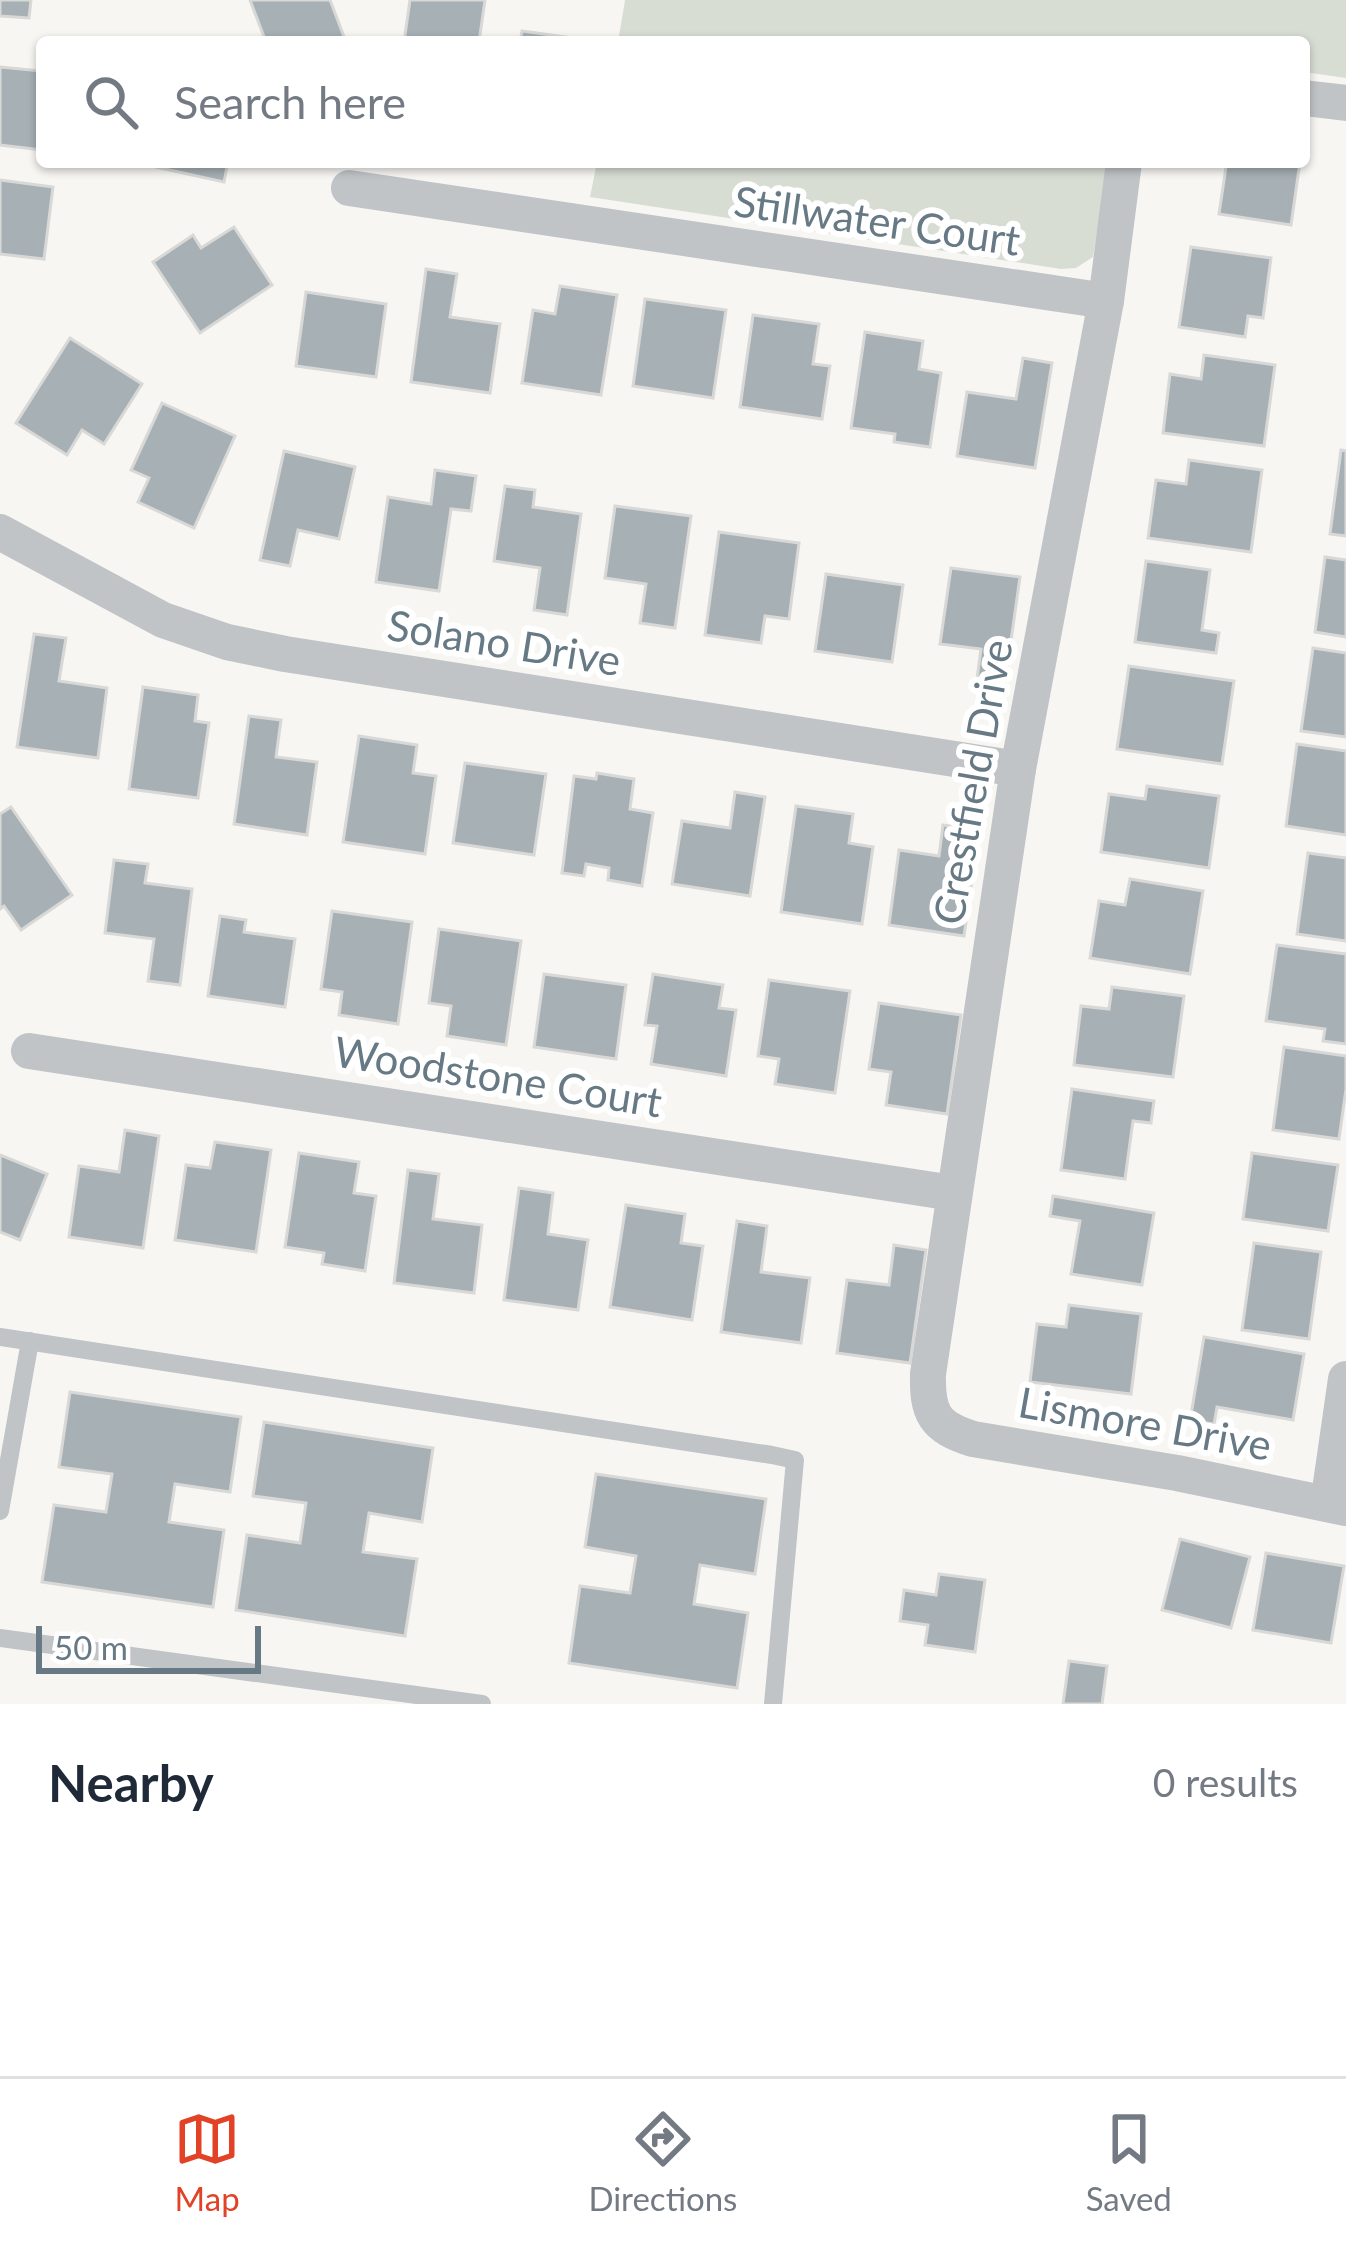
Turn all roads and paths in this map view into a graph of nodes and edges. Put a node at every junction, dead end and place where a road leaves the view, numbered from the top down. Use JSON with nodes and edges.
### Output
{"nodes":[{"id":1,"x":1310,"y":99,"type":"edge"},
{"id":2,"x":1346,"y":103,"type":"edge"},
{"id":3,"x":1123,"y":168,"type":"edge"},
{"id":4,"x":349,"y":188,"type":"dead end"},
{"id":5,"x":1106,"y":301,"type":"junction"},
{"id":6,"x":0,"y":532,"type":"edge"},
{"id":7,"x":1018,"y":769,"type":"junction"},
{"id":8,"x":28,"y":1051,"type":"dead end"},
{"id":9,"x":953,"y":1193,"type":"junction"},
{"id":10,"x":0,"y":1337,"type":"edge"},
{"id":11,"x":30,"y":1341,"type":"junction"},
{"id":12,"x":1346,"y":1379,"type":"edge"},
{"id":13,"x":934,"y":1418,"type":"joint"},
{"id":14,"x":1337,"y":1506,"type":"edge"},
{"id":15,"x":0,"y":1511,"type":"edge"},
{"id":16,"x":0,"y":1638,"type":"edge"},
{"id":17,"x":482,"y":1704,"type":"edge"},
{"id":18,"x":773,"y":1704,"type":"edge"}],
"edges":[{"from":1,"to":2,"type":"street"},
{"from":3,"to":5,"type":"street","name":"Crestfield Drive"},
{"from":4,"to":5,"type":"street","name":"Stillwater Court"},
{"from":5,"to":7,"type":"street","name":"Crestfield Drive"},
{"from":6,"to":7,"type":"street","name":"Solano Drive"},
{"from":7,"to":9,"type":"street","name":"Crestfield Drive"},
{"from":8,"to":9,"type":"street","name":"Woodstone Court"},
{"from":9,"to":13,"type":"street","name":"Crestfield Drive"},
{"from":10,"to":11,"type":"lane"},
{"from":11,"to":15,"type":"lane"},
{"from":11,"to":18,"type":"lane"},
{"from":12,"to":14,"type":"street"},
{"from":13,"to":14,"type":"street","name":"Lismore Drive"},
{"from":16,"to":17,"type":"lane"}]}
